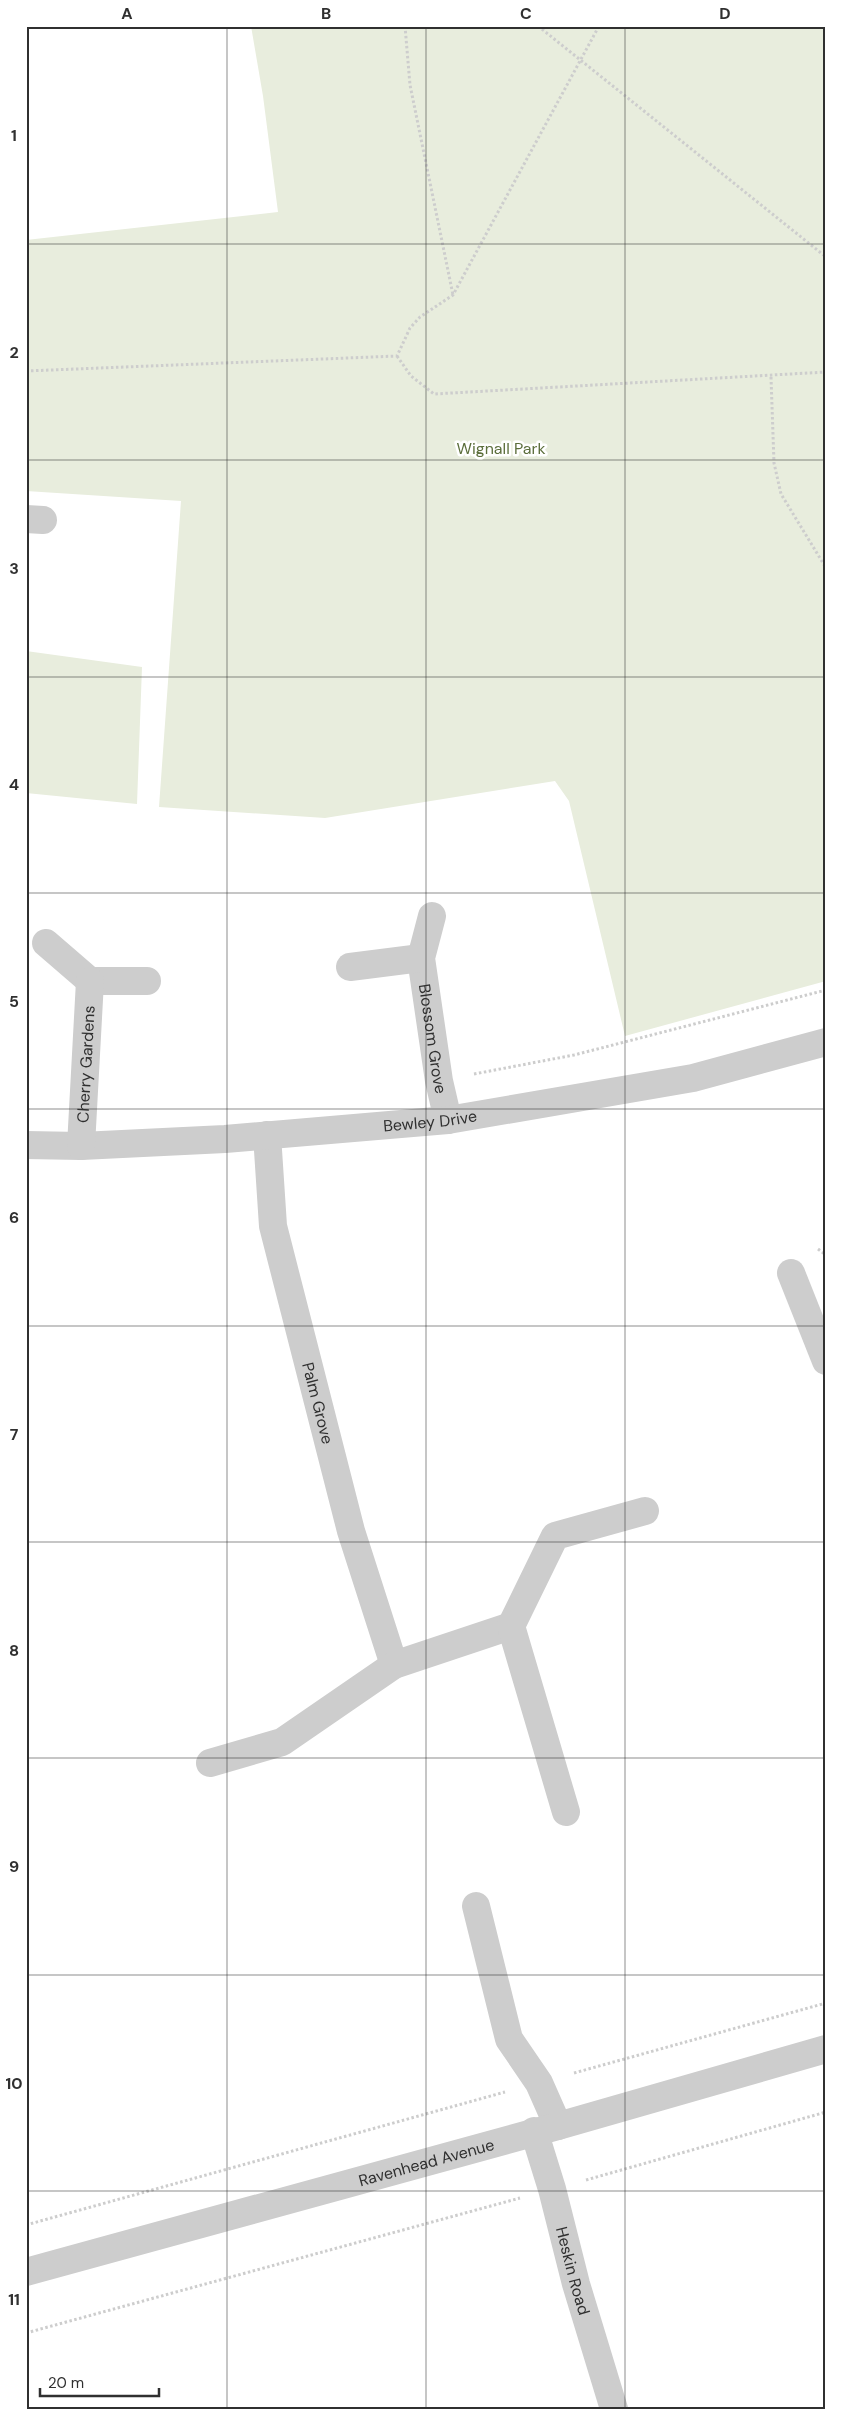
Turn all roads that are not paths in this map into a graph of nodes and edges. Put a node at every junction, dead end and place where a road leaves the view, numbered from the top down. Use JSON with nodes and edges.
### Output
{"nodes":[{"id":1,"x":432,"y":916,"type":"dead end"},
{"id":2,"x":46,"y":943,"type":"dead end"},
{"id":3,"x":421,"y":958,"type":"junction"},
{"id":4,"x":350,"y":967,"type":"dead end"},
{"id":5,"x":90,"y":981,"type":"junction"},
{"id":6,"x":147,"y":981,"type":"dead end"},
{"id":7,"x":826,"y":1042,"type":"edge"},
{"id":8,"x":448,"y":1120,"type":"junction"},
{"id":9,"x":267,"y":1135,"type":"junction"},
{"id":10,"x":26,"y":1145,"type":"edge"},
{"id":11,"x":81,"y":1146,"type":"junction"},
{"id":12,"x":791,"y":1273,"type":"dead end"},
{"id":13,"x":818,"y":1315,"type":"edge"},
{"id":14,"x":826,"y":1361,"type":"edge"},
{"id":15,"x":645,"y":1511,"type":"dead end"},
{"id":16,"x":511,"y":1626,"type":"junction"},
{"id":17,"x":394,"y":1665,"type":"junction"},
{"id":18,"x":210,"y":1763,"type":"dead end"},
{"id":19,"x":566,"y":1812,"type":"dead end"},
{"id":20,"x":476,"y":1906,"type":"dead end"},
{"id":21,"x":826,"y":2048,"type":"edge"},
{"id":22,"x":546,"y":2129,"type":"junction"},
{"id":23,"x":26,"y":2272,"type":"edge"},
{"id":24,"x":614,"y":2409,"type":"edge"}],
"edges":[{"from":1,"to":3,"type":"street","name":"Blossom Grove"},
{"from":2,"to":5,"type":"street","name":"Cherry Gardens"},
{"from":3,"to":4,"type":"street"},
{"from":3,"to":8,"type":"street","name":"Blossom Grove"},
{"from":5,"to":6,"type":"street","name":"Cherry Gardens"},
{"from":5,"to":11,"type":"street","name":"Cherry Gardens"},
{"from":7,"to":8,"type":"street","name":"Bewley Drive"},
{"from":8,"to":9,"type":"street","name":"Bewley Drive"},
{"from":9,"to":11,"type":"street","name":"Bewley Drive"},
{"from":9,"to":17,"type":"street","name":"Palm Grove"},
{"from":10,"to":11,"type":"street","name":"Bewley Drive"},
{"from":12,"to":13,"type":"street"},
{"from":13,"to":14,"type":"street"},
{"from":15,"to":16,"type":"street"},
{"from":16,"to":17,"type":"street"},
{"from":16,"to":19,"type":"street"},
{"from":17,"to":18,"type":"street"},
{"from":20,"to":22,"type":"street","name":"Heskin Road"},
{"from":21,"to":22,"type":"street","name":"Ravenhead Avenue"},
{"from":22,"to":23,"type":"street","name":"Ravenhead Avenue"},
{"from":22,"to":24,"type":"street","name":"Heskin Road"}]}
